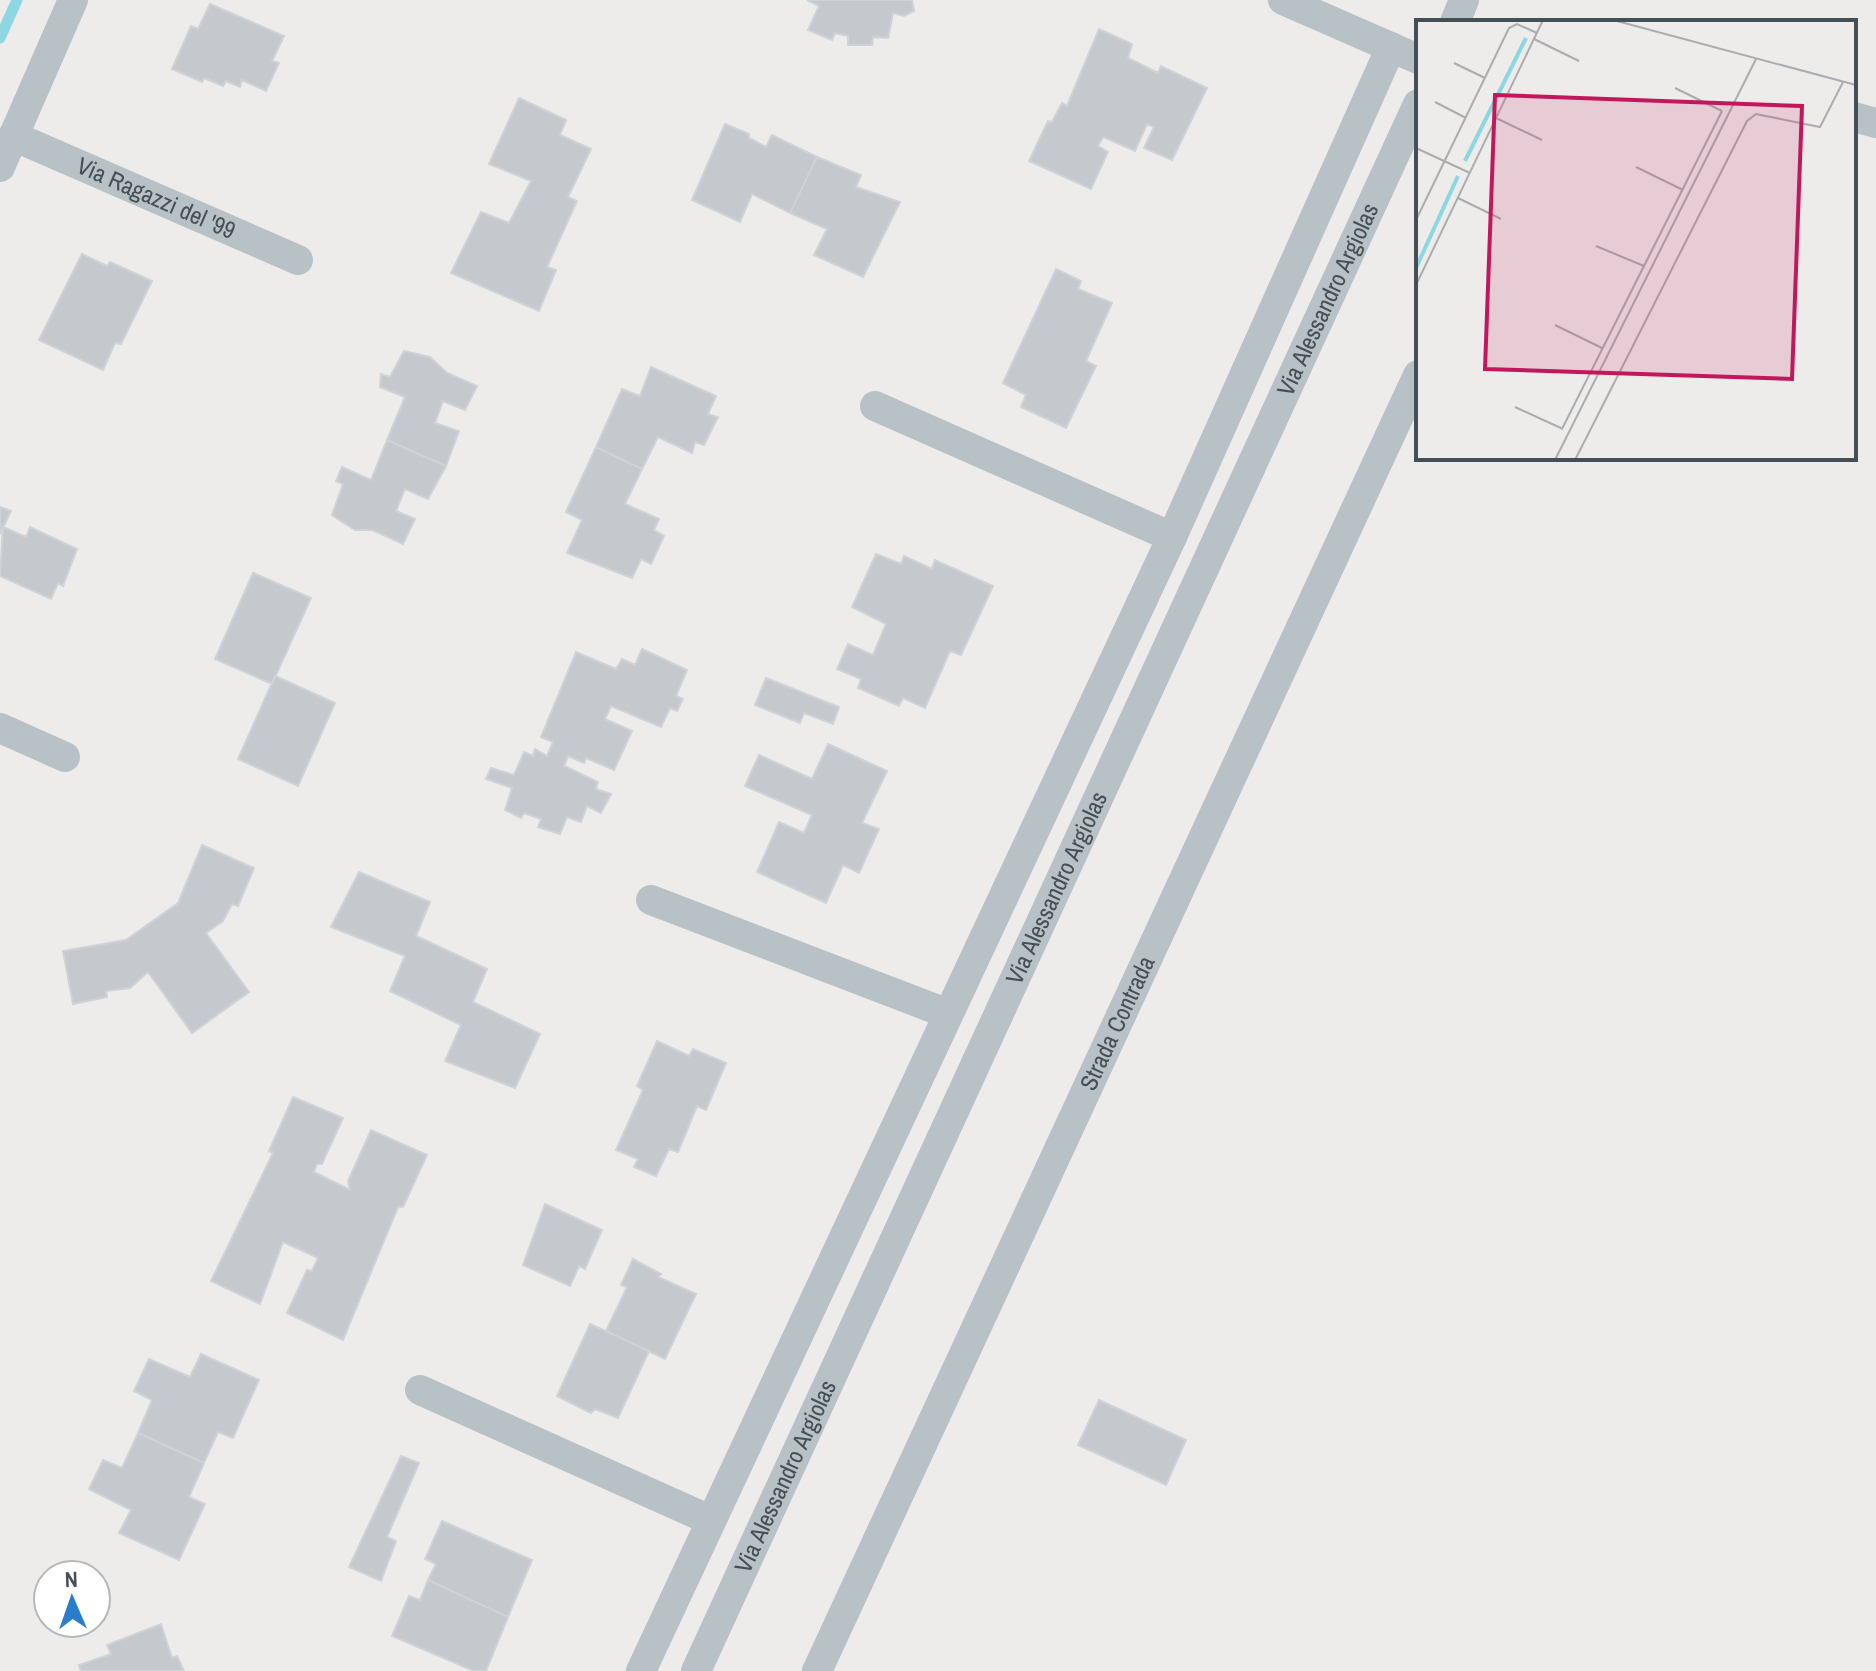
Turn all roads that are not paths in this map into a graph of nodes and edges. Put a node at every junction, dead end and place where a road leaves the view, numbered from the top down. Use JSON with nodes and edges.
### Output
{"nodes":[{"id":1,"x":73,"y":0,"type":"edge"},
{"id":2,"x":1283,"y":0,"type":"edge"},
{"id":3,"x":1464,"y":0,"type":"edge"},
{"id":4,"x":1456,"y":20,"type":"edge"},
{"id":5,"x":1405,"y":53,"type":"edge"},
{"id":6,"x":1416,"y":108,"type":"edge"},
{"id":7,"x":1856,"y":118,"type":"edge"},
{"id":8,"x":1876,"y":123,"type":"edge"},
{"id":9,"x":13,"y":136,"type":"junction"},
{"id":10,"x":0,"y":167,"type":"edge"},
{"id":11,"x":298,"y":260,"type":"dead end"},
{"id":12,"x":1416,"y":379,"type":"edge"},
{"id":13,"x":875,"y":406,"type":"dead end"},
{"id":14,"x":1172,"y":537,"type":"junction"},
{"id":15,"x":0,"y":728,"type":"edge"},
{"id":16,"x":65,"y":757,"type":"dead end"},
{"id":17,"x":651,"y":900,"type":"dead end"},
{"id":18,"x":946,"y":1013,"type":"junction"},
{"id":19,"x":420,"y":1390,"type":"dead end"},
{"id":20,"x":710,"y":1520,"type":"junction"},
{"id":21,"x":641,"y":1671,"type":"edge"},
{"id":22,"x":696,"y":1671,"type":"edge"},
{"id":23,"x":817,"y":1671,"type":"edge"}],
"edges":[{"from":1,"to":9,"type":"street"},
{"from":2,"to":5,"type":"street","name":"Via Alessandro Argiolas"},
{"from":3,"to":4,"type":"street"},
{"from":5,"to":14,"type":"street","name":"Via Alessandro Argiolas"},
{"from":6,"to":22,"type":"street","name":"Via Alessandro Argiolas"},
{"from":7,"to":8,"type":"street"},
{"from":9,"to":10,"type":"street"},
{"from":9,"to":11,"type":"street","name":"Via Ragazzi del '99"},
{"from":12,"to":23,"type":"street","name":"Strada Contrada"},
{"from":13,"to":14,"type":"street"},
{"from":14,"to":18,"type":"street","name":"Via Alessandro Argiolas"},
{"from":15,"to":16,"type":"street"},
{"from":17,"to":18,"type":"street"},
{"from":18,"to":20,"type":"street","name":"Via Alessandro Argiolas"},
{"from":19,"to":20,"type":"street","name":"Via Alessandro Argiolas"},
{"from":20,"to":21,"type":"street","name":"Via Alessandro Argiolas"}]}
